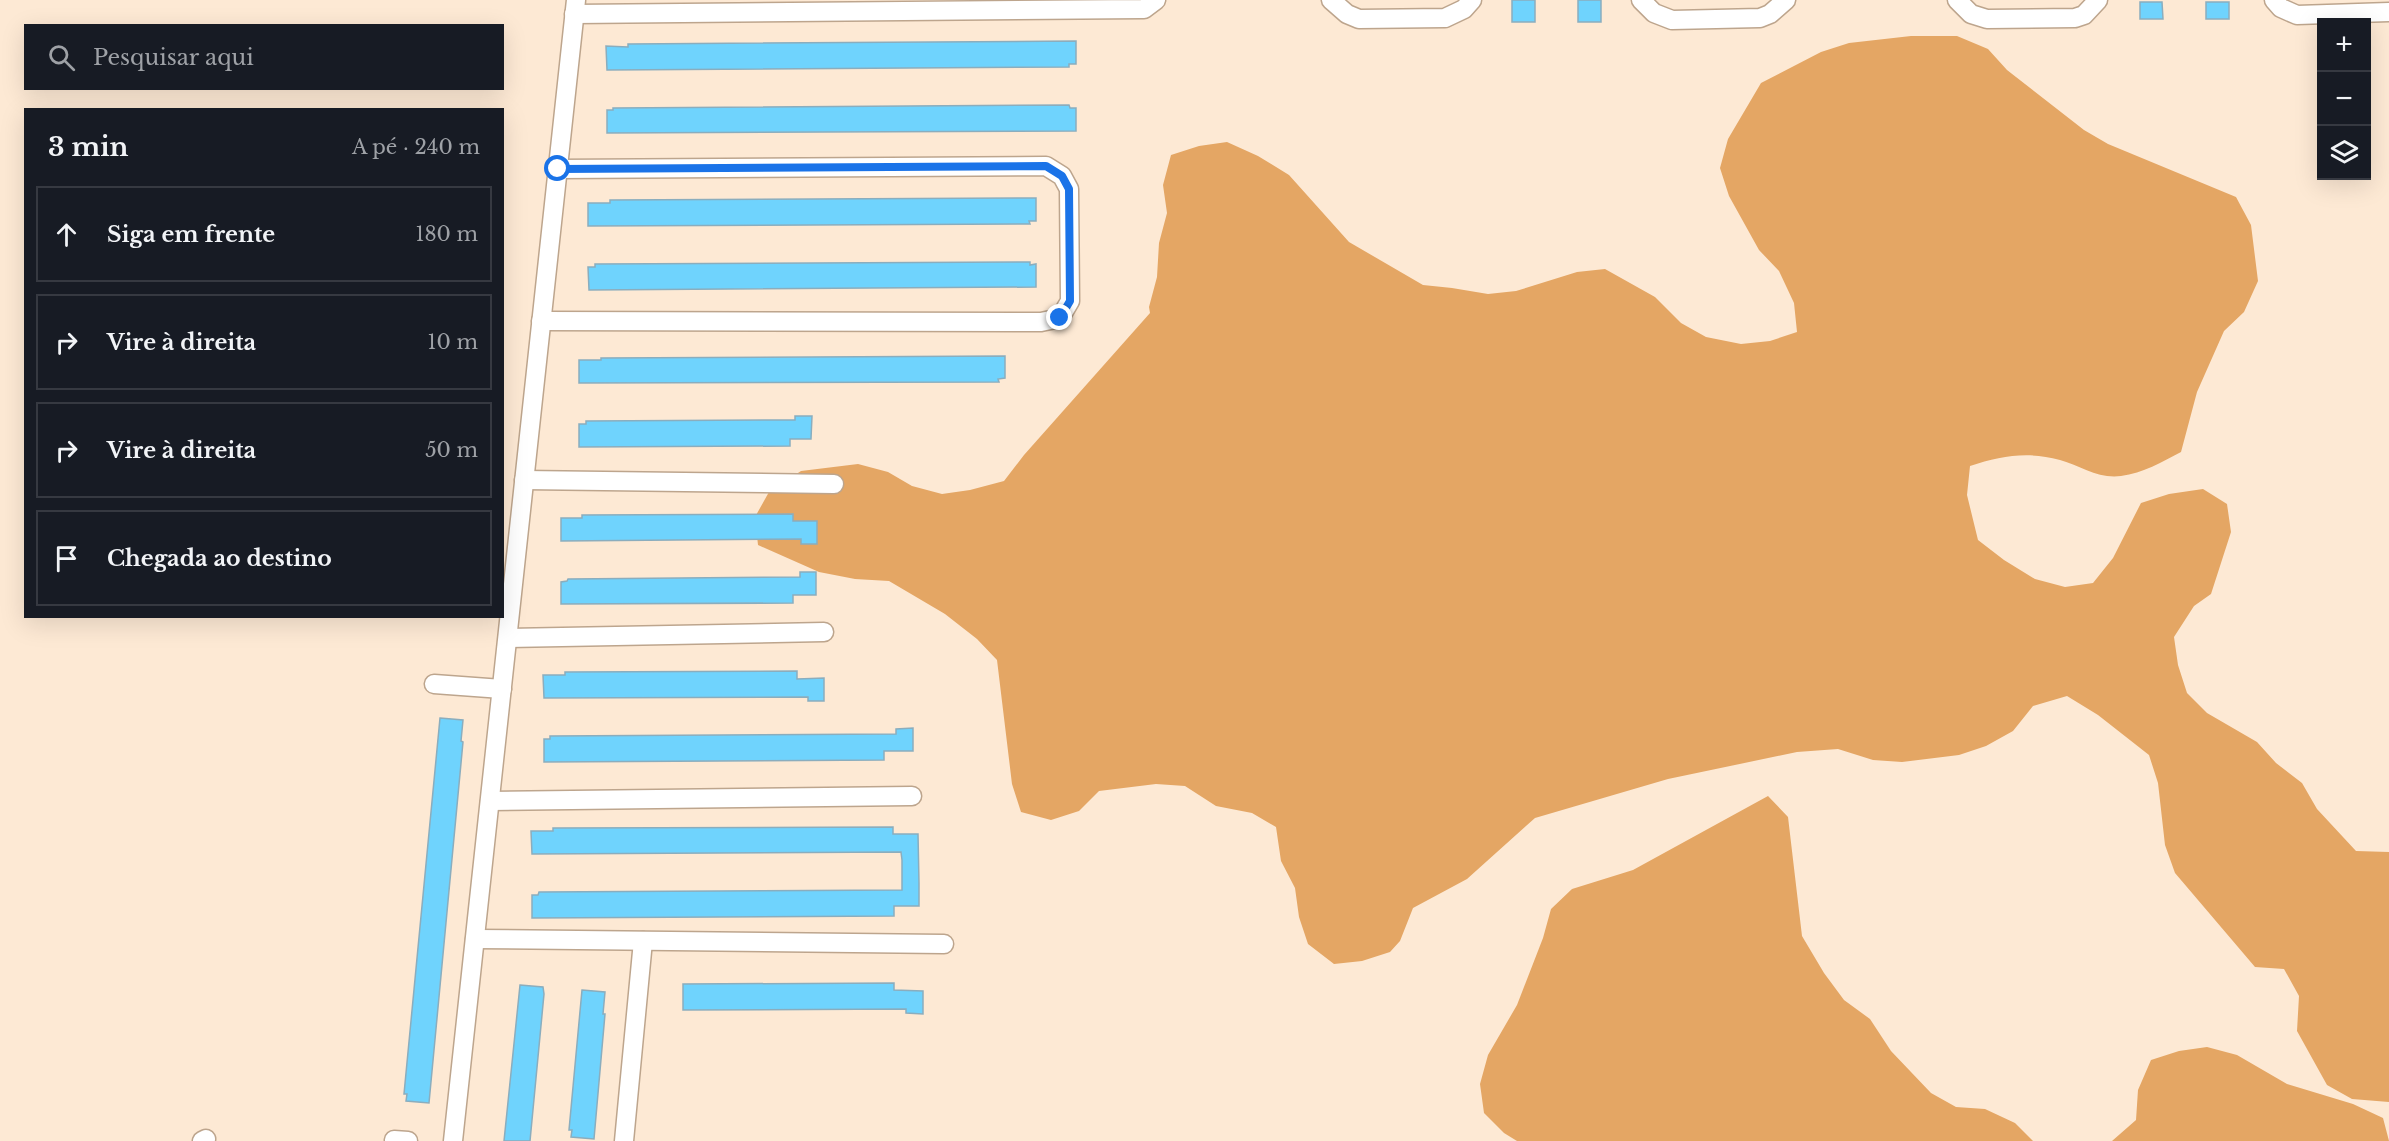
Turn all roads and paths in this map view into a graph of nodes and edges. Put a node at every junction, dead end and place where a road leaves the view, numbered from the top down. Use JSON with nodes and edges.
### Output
{"nodes":[{"id":1,"x":1156,"y":0,"type":"edge"},
{"id":2,"x":1331,"y":0,"type":"edge"},
{"id":3,"x":1472,"y":0,"type":"edge"},
{"id":4,"x":1641,"y":0,"type":"edge"},
{"id":5,"x":1786,"y":0,"type":"edge"},
{"id":6,"x":1957,"y":0,"type":"edge"},
{"id":7,"x":2098,"y":0,"type":"edge"},
{"id":8,"x":2274,"y":0,"type":"edge"},
{"id":9,"x":575,"y":7,"type":"edge"},
{"id":10,"x":2389,"y":12,"type":"edge"},
{"id":11,"x":558,"y":169,"type":"junction"},
{"id":12,"x":541,"y":321,"type":"junction"},
{"id":13,"x":524,"y":480,"type":"junction"},
{"id":14,"x":834,"y":484,"type":"dead end"},
{"id":15,"x":824,"y":632,"type":"dead end"},
{"id":16,"x":508,"y":638,"type":"junction"},
{"id":17,"x":434,"y":684,"type":"dead end"},
{"id":18,"x":502,"y":689,"type":"junction"},
{"id":19,"x":912,"y":796,"type":"dead end"},
{"id":20,"x":490,"y":801,"type":"junction"},
{"id":21,"x":475,"y":939,"type":"junction"},
{"id":22,"x":643,"y":941,"type":"junction"},
{"id":23,"x":944,"y":944,"type":"dead end"},
{"id":24,"x":453,"y":1141,"type":"edge"},
{"id":25,"x":624,"y":1141,"type":"edge"}],
"edges":[{"from":1,"to":9,"type":"street"},
{"from":2,"to":3,"type":"street"},
{"from":4,"to":5,"type":"street"},
{"from":6,"to":7,"type":"street"},
{"from":8,"to":10,"type":"street"},
{"from":9,"to":11,"type":"street"},
{"from":11,"to":12,"type":"street"},
{"from":11,"to":12,"type":"street"},
{"from":12,"to":13,"type":"street"},
{"from":13,"to":14,"type":"street"},
{"from":13,"to":16,"type":"street"},
{"from":15,"to":16,"type":"street"},
{"from":16,"to":18,"type":"street"},
{"from":17,"to":18,"type":"street"},
{"from":18,"to":20,"type":"street"},
{"from":19,"to":20,"type":"street"},
{"from":20,"to":21,"type":"street"},
{"from":21,"to":22,"type":"street"},
{"from":21,"to":24,"type":"street"},
{"from":22,"to":23,"type":"street"},
{"from":22,"to":25,"type":"street"}]}
